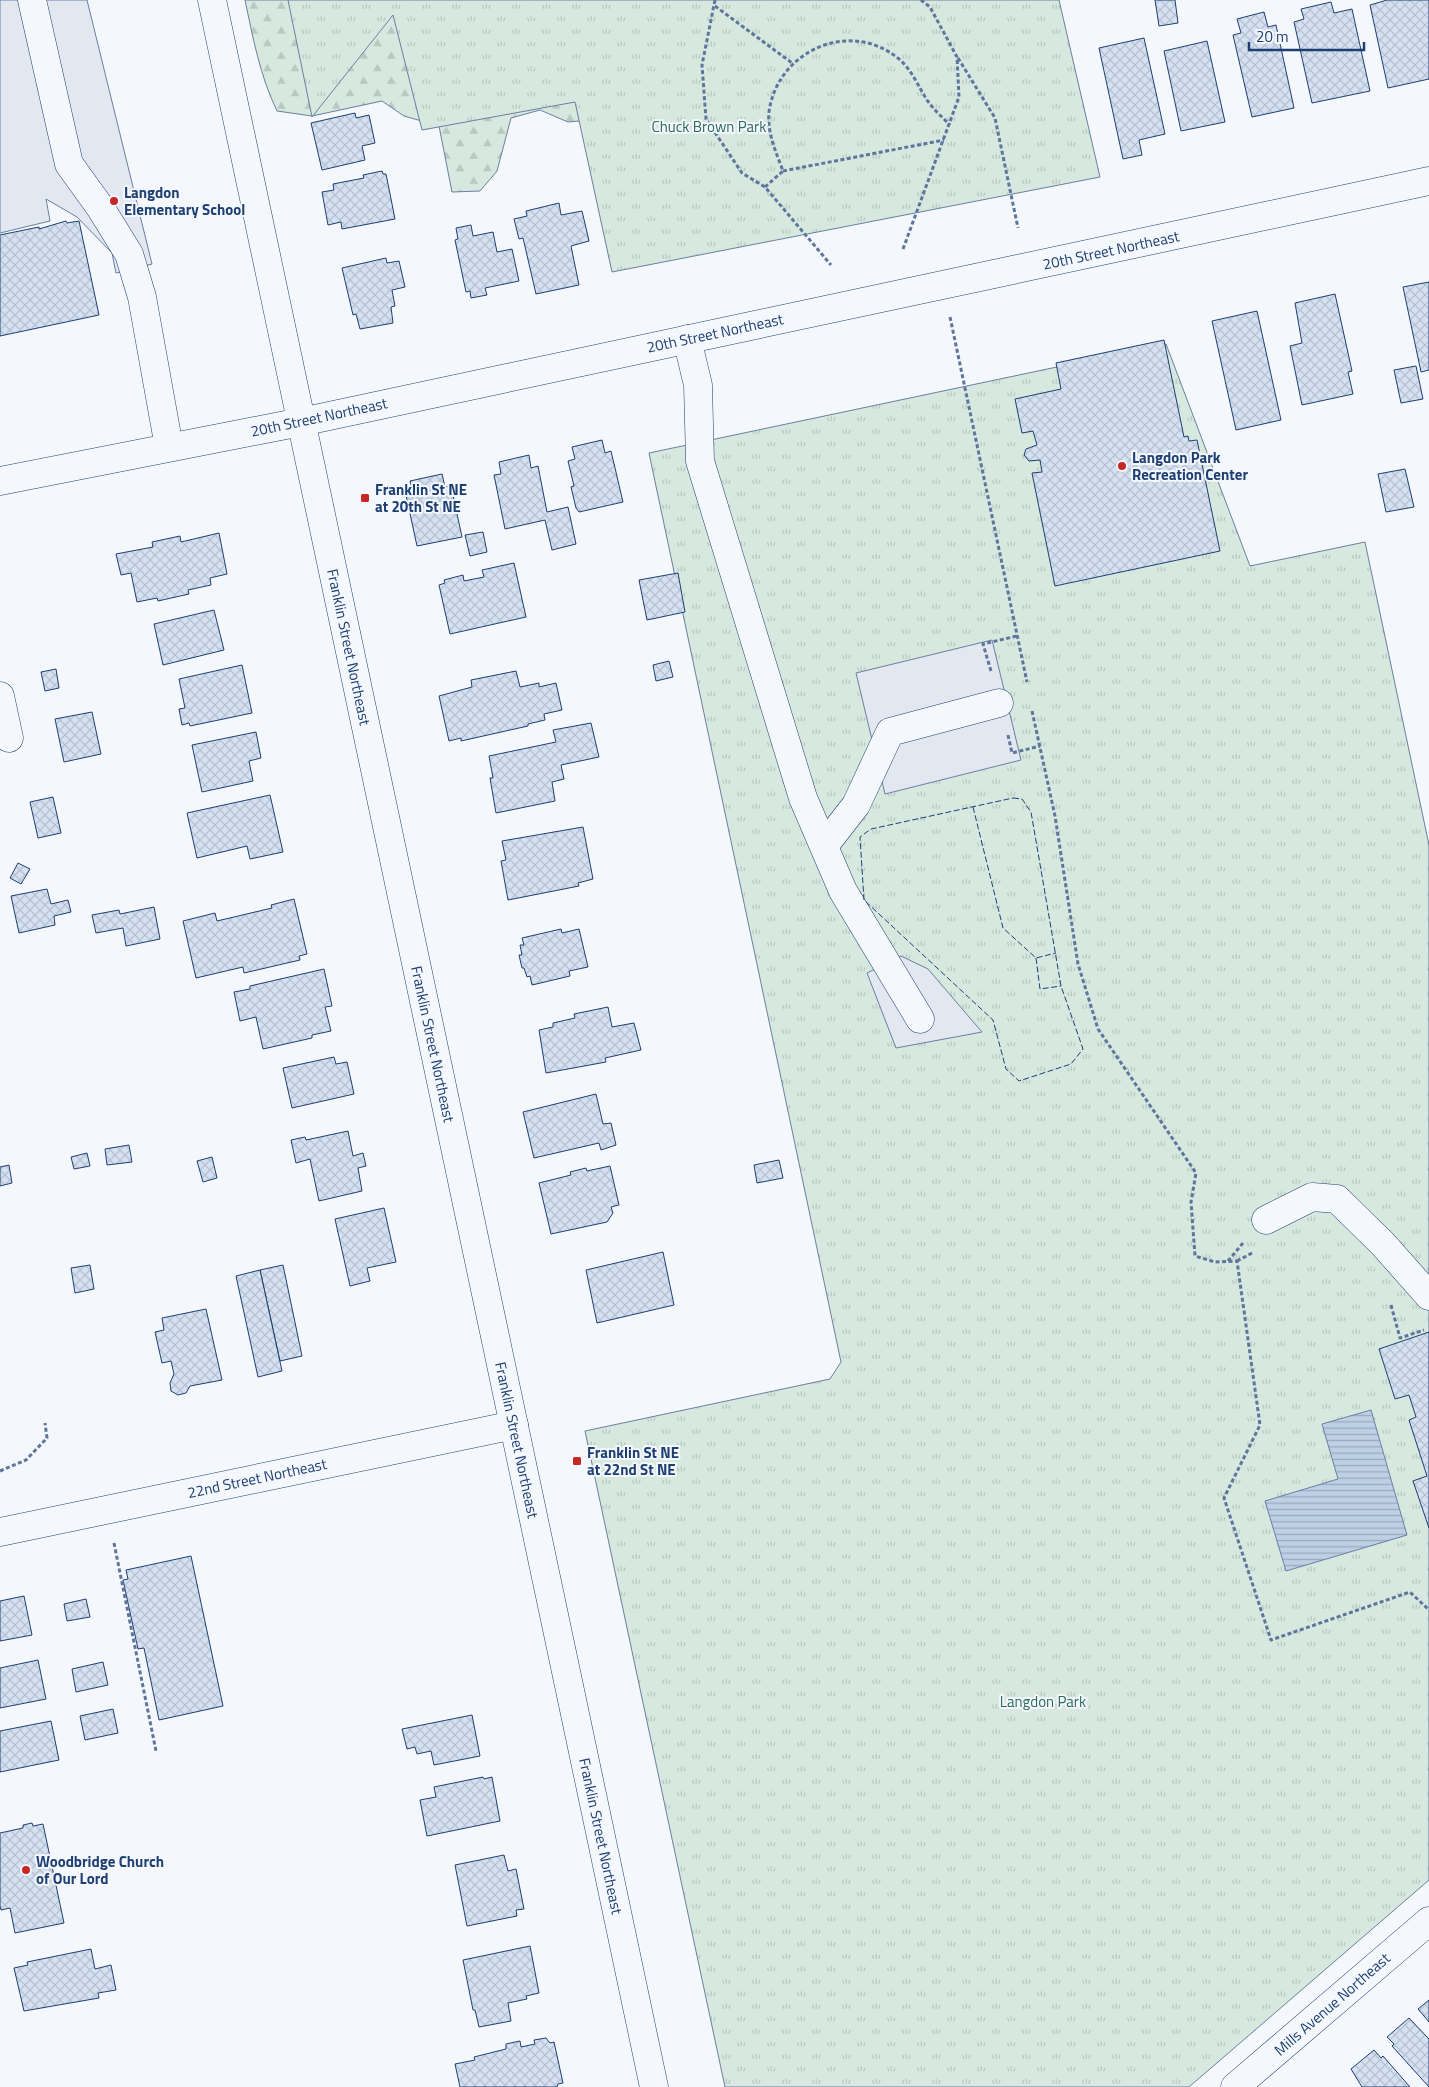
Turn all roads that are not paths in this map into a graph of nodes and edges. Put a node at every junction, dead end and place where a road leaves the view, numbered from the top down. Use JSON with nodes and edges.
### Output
{"nodes":[{"id":1,"x":32,"y":0,"type":"edge"},
{"id":2,"x":212,"y":0,"type":"edge"},
{"id":3,"x":1429,"y":181,"type":"edge"},
{"id":4,"x":687,"y":339,"type":"junction"},
{"id":5,"x":301,"y":422,"type":"junction"},
{"id":6,"x":169,"y":447,"type":"junction"},
{"id":7,"x":0,"y":482,"type":"edge"},
{"id":8,"x":0,"y":696,"type":"edge"},
{"id":9,"x":999,"y":703,"type":"dead end"},
{"id":10,"x":9,"y":738,"type":"dead end"},
{"id":11,"x":824,"y":846,"type":"junction"},
{"id":12,"x":920,"y":1019,"type":"dead end"},
{"id":13,"x":1266,"y":1220,"type":"dead end"},
{"id":14,"x":1429,"y":1296,"type":"edge"},
{"id":15,"x":514,"y":1425,"type":"junction"},
{"id":16,"x":0,"y":1532,"type":"edge"},
{"id":17,"x":1429,"y":1921,"type":"edge"},
{"id":18,"x":654,"y":2087,"type":"edge"},
{"id":19,"x":1235,"y":2087,"type":"edge"}],
"edges":[{"from":1,"to":6,"type":"street"},
{"from":2,"to":5,"type":"street","name":"Franklin Street Northeast"},
{"from":3,"to":4,"type":"street","name":"20th Street Northeast"},
{"from":4,"to":5,"type":"street","name":"20th Street Northeast"},
{"from":4,"to":11,"type":"street"},
{"from":5,"to":6,"type":"street","name":"20th Street Northeast"},
{"from":5,"to":15,"type":"street","name":"Franklin Street Northeast"},
{"from":6,"to":7,"type":"street","name":"20th Street Northeast"},
{"from":8,"to":10,"type":"street"},
{"from":9,"to":11,"type":"street"},
{"from":11,"to":12,"type":"street"},
{"from":13,"to":14,"type":"street"},
{"from":15,"to":16,"type":"street","name":"22nd Street Northeast"},
{"from":15,"to":18,"type":"street","name":"Franklin Street Northeast"},
{"from":17,"to":19,"type":"street","name":"Mills Avenue Northeast"}]}
